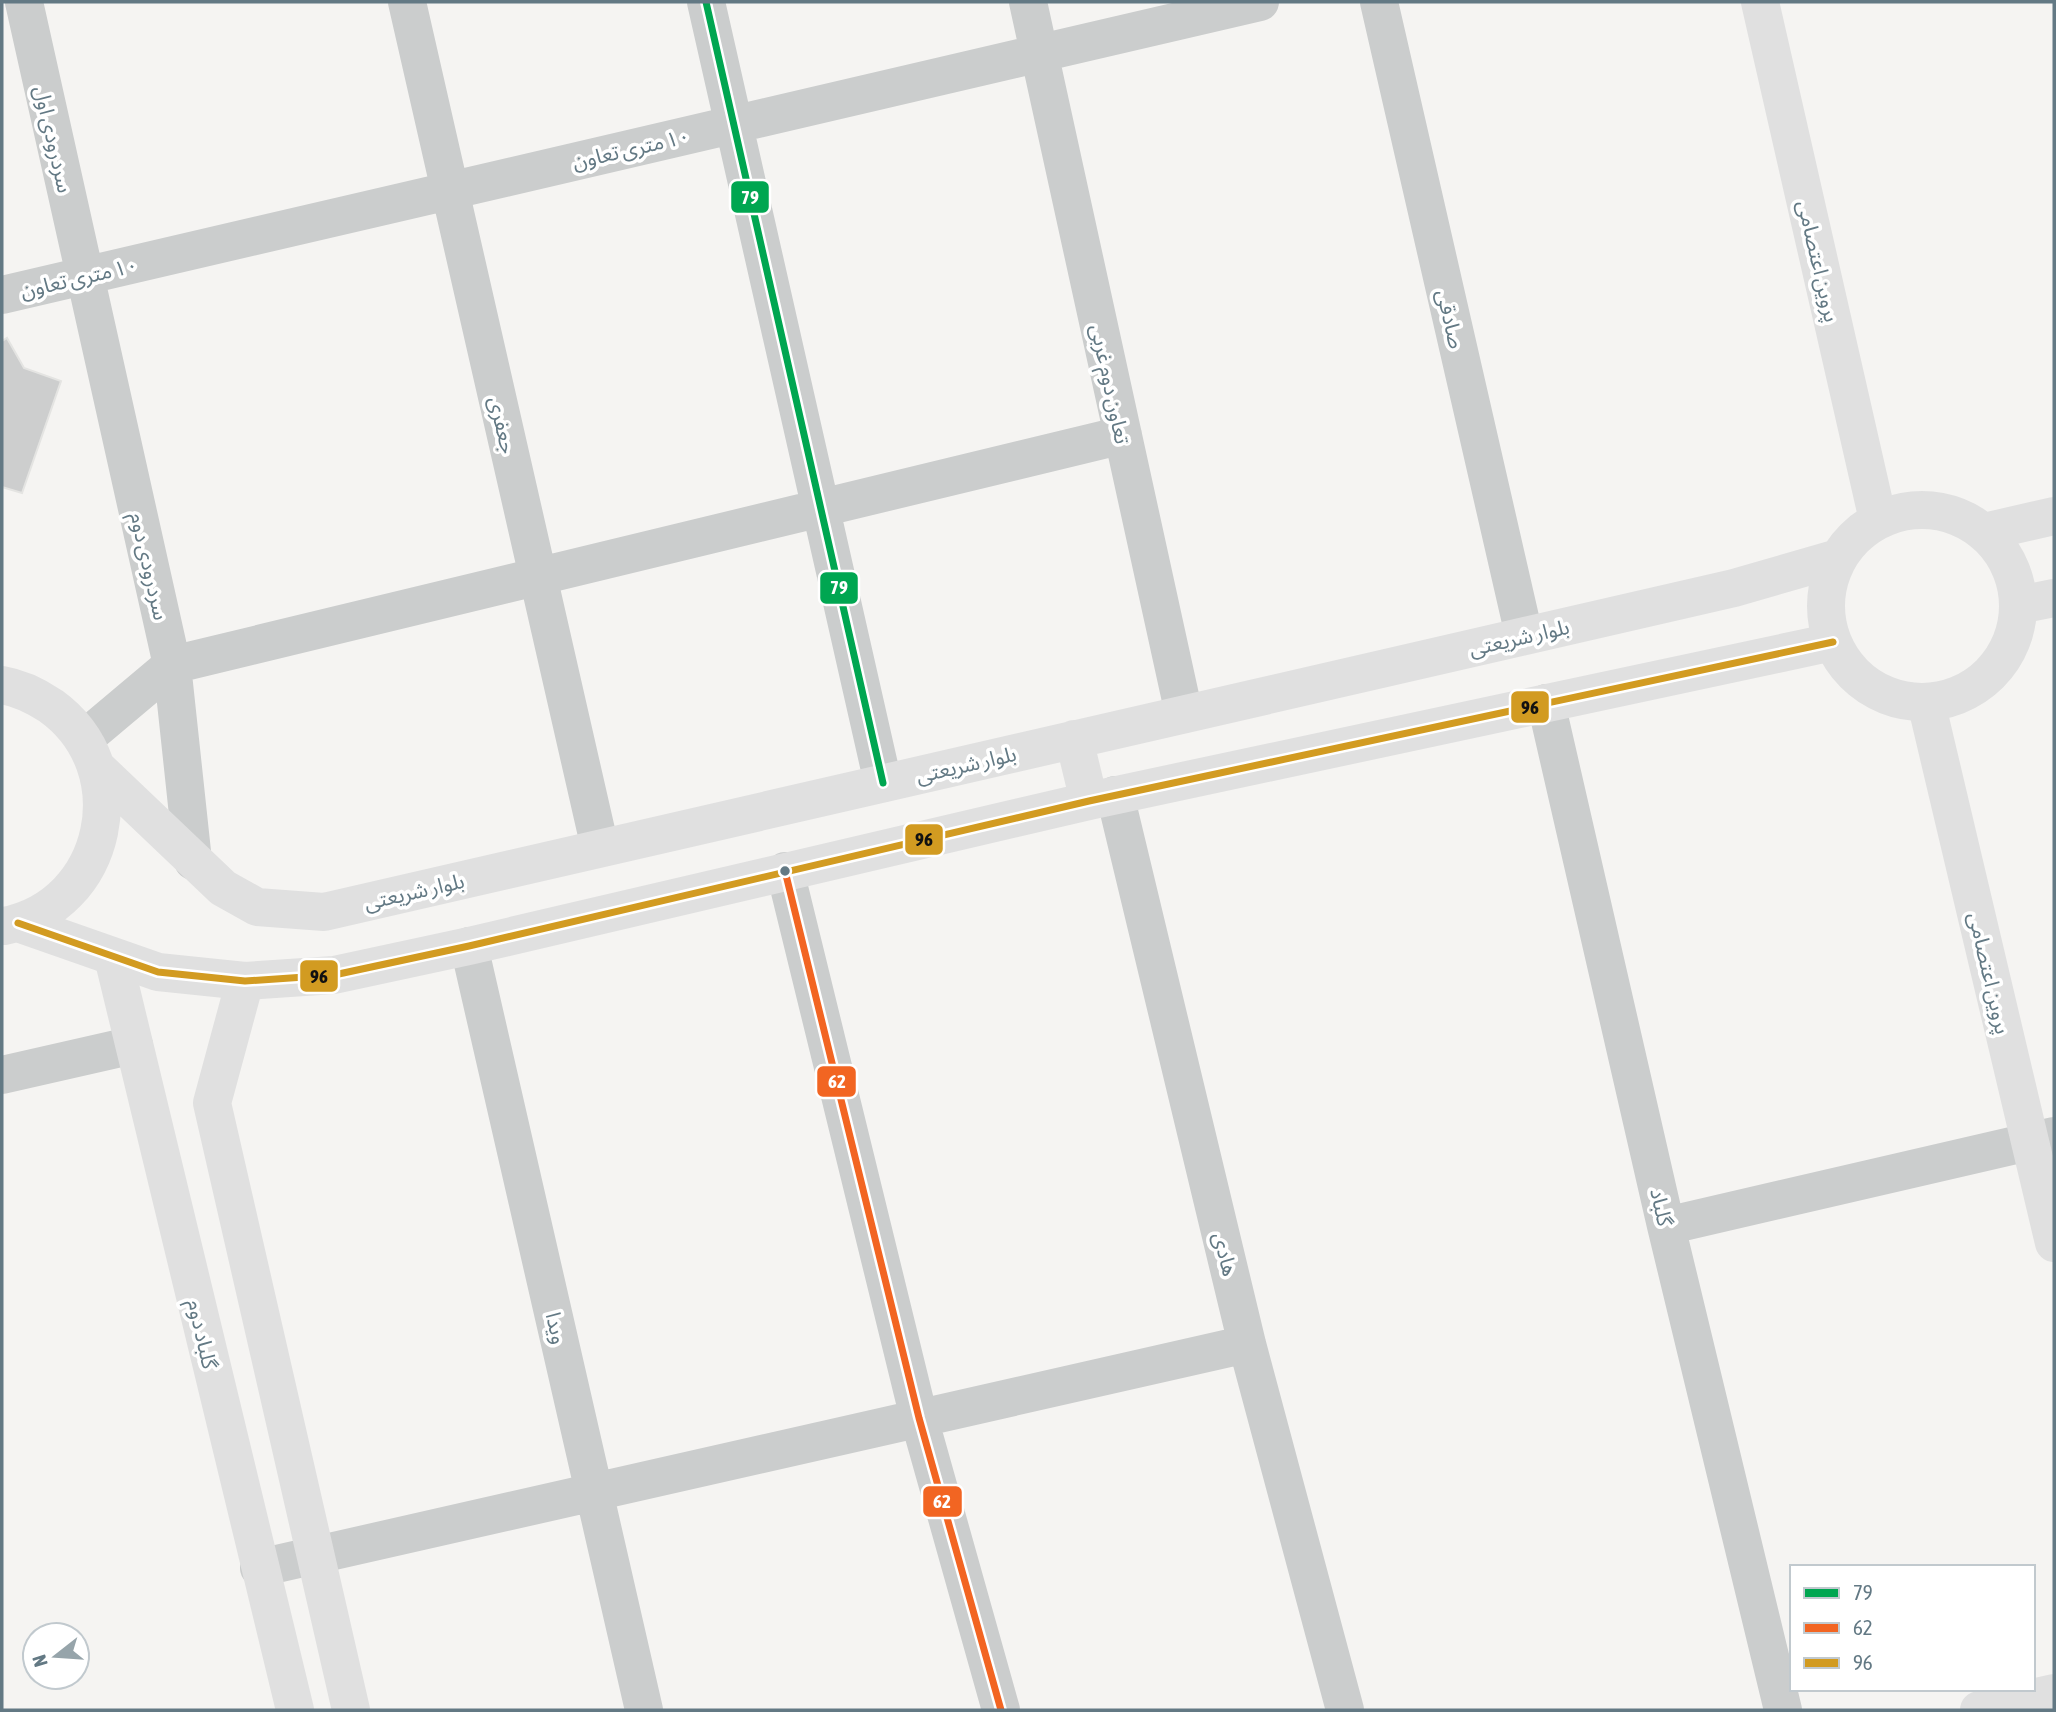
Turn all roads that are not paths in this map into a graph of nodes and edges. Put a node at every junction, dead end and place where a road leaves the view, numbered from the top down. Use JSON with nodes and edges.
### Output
{"nodes":[{"id":1,"x":24,"y":2,"type":"edge"},
{"id":2,"x":407,"y":2,"type":"edge"},
{"id":3,"x":706,"y":2,"type":"edge"},
{"id":4,"x":1028,"y":2,"type":"edge"},
{"id":5,"x":1260,"y":2,"type":"edge"},
{"id":6,"x":1379,"y":2,"type":"edge"},
{"id":7,"x":1760,"y":2,"type":"edge"},
{"id":8,"x":1039,"y":53,"type":"junction"},
{"id":9,"x":734,"y":124,"type":"junction"},
{"id":10,"x":450,"y":191,"type":"junction"},
{"id":11,"x":85,"y":275,"type":"junction"},
{"id":12,"x":2,"y":295,"type":"edge"},
{"id":13,"x":1123,"y":435,"type":"junction"},
{"id":14,"x":821,"y":509,"type":"junction"},
{"id":15,"x":2054,"y":516,"type":"edge"},
{"id":16,"x":1878,"y":520,"type":"junction"},
{"id":17,"x":1983,"y":532,"type":"junction"},
{"id":18,"x":1839,"y":558,"type":"junction"},
{"id":19,"x":538,"y":577,"type":"junction"},
{"id":20,"x":2036,"y":602,"type":"edge"},
{"id":21,"x":1524,"y":635,"type":"junction"},
{"id":22,"x":1833,"y":642,"type":"junction"},
{"id":23,"x":172,"y":666,"type":"junction"},
{"id":24,"x":2,"y":678,"type":"edge"},
{"id":25,"x":19,"y":691,"type":"edge"},
{"id":26,"x":1926,"y":702,"type":"junction"},
{"id":27,"x":1546,"y":703,"type":"junction"},
{"id":28,"x":1184,"y":714,"type":"junction"},
{"id":29,"x":1074,"y":739,"type":"junction"},
{"id":30,"x":91,"y":754,"type":"junction"},
{"id":31,"x":883,"y":783,"type":"junction"},
{"id":32,"x":1102,"y":798,"type":"junction"},
{"id":33,"x":600,"y":848,"type":"junction"},
{"id":34,"x":193,"y":861,"type":"junction"},
{"id":35,"x":785,"y":871,"type":"junction"},
{"id":36,"x":10,"y":925,"type":"edge"},
{"id":37,"x":469,"y":946,"type":"junction"},
{"id":38,"x":113,"y":957,"type":"junction"},
{"id":39,"x":245,"y":981,"type":"junction"},
{"id":40,"x":134,"y":1045,"type":"junction"},
{"id":41,"x":2,"y":1075,"type":"edge"},
{"id":42,"x":2042,"y":1139,"type":"edge"},
{"id":43,"x":1666,"y":1226,"type":"junction"},
{"id":44,"x":2054,"y":1243,"type":"edge"},
{"id":45,"x":248,"y":1266,"type":"junction"},
{"id":46,"x":190,"y":1280,"type":"junction"},
{"id":47,"x":1247,"y":1344,"type":"junction"},
{"id":48,"x":919,"y":1418,"type":"junction"},
{"id":49,"x":594,"y":1493,"type":"junction"},
{"id":50,"x":317,"y":1555,"type":"junction"},
{"id":51,"x":259,"y":1568,"type":"junction"},
{"id":52,"x":2054,"y":1693,"type":"edge"},
{"id":53,"x":295,"y":1710,"type":"edge"},
{"id":54,"x":351,"y":1710,"type":"edge"},
{"id":55,"x":644,"y":1710,"type":"edge"},
{"id":56,"x":1001,"y":1710,"type":"edge"},
{"id":57,"x":1345,"y":1710,"type":"edge"},
{"id":58,"x":1783,"y":1710,"type":"edge"},
{"id":59,"x":1979,"y":1710,"type":"edge"}],
"edges":[{"from":1,"to":11,"type":"street","name":"سردرودی اول"},
{"from":2,"to":10,"type":"street","name":"جعفری"},
{"from":3,"to":9,"type":"street"},
{"from":4,"to":8,"type":"street","name":"تعاون دوم غربی"},
{"from":5,"to":8,"type":"street","name":"١٠ متری تعاون"},
{"from":6,"to":21,"type":"street","name":"صادقی"},
{"from":7,"to":16,"type":"main road","name":"پروین اعتصامى"},
{"from":8,"to":9,"type":"street","name":"١٠ متری تعاون"},
{"from":8,"to":13,"type":"street","name":"تعاون دوم غربی"},
{"from":9,"to":10,"type":"street","name":"١٠ متری تعاون"},
{"from":9,"to":14,"type":"street"},
{"from":10,"to":11,"type":"street","name":"١٠ متری تعاون"},
{"from":10,"to":19,"type":"street","name":"جعفری"},
{"from":11,"to":12,"type":"street","name":"١٠ متری تعاون"},
{"from":11,"to":23,"type":"street","name":"سردرودی دوم"},
{"from":13,"to":14,"type":"street"},
{"from":13,"to":28,"type":"street","name":"تعاون دوم غربی"},
{"from":14,"to":19,"type":"street"},
{"from":14,"to":31,"type":"street"},
{"from":15,"to":17,"type":"main road"},
{"from":16,"to":17,"type":"main road"},
{"from":16,"to":18,"type":"main road"},
{"from":17,"to":20,"type":"main road"},
{"from":18,"to":21,"type":"main road","name":"بلوار شریعتى"},
{"from":18,"to":22,"type":"main road"},
{"from":19,"to":23,"type":"street"},
{"from":19,"to":33,"type":"street","name":"جعفری"},
{"from":20,"to":26,"type":"main road"},
{"from":21,"to":28,"type":"main road","name":"بلوار شریعتى"},
{"from":22,"to":26,"type":"main road"},
{"from":22,"to":27,"type":"main road"},
{"from":23,"to":30,"type":"street"},
{"from":23,"to":34,"type":"street","name":"سردرودی دوم"},
{"from":24,"to":25,"type":"main road","name":"بلوار شریعتى"},
{"from":25,"to":30,"type":"main road","name":"بلوار شریعتى"},
{"from":26,"to":42,"type":"main road","name":"پروین اعتصامى"},
{"from":27,"to":32,"type":"main road"},
{"from":27,"to":43,"type":"street","name":"گلباد"},
{"from":28,"to":29,"type":"main road","name":"بلوار شریعتى"},
{"from":29,"to":31,"type":"main road","name":"بلوار شریعتى"},
{"from":29,"to":32,"type":"main road"},
{"from":30,"to":34,"type":"main road","name":"بلوار شریعتى"},
{"from":30,"to":36,"type":"main road"},
{"from":31,"to":33,"type":"main road","name":"بلوار شریعتى"},
{"from":32,"to":35,"type":"main road"},
{"from":32,"to":47,"type":"street","name":"هادی"},
{"from":33,"to":34,"type":"main road","name":"بلوار شریعتى"},
{"from":35,"to":37,"type":"main road"},
{"from":35,"to":48,"type":"street"},
{"from":36,"to":38,"type":"main road"},
{"from":37,"to":39,"type":"main road"},
{"from":37,"to":49,"type":"street","name":"ویدا"},
{"from":38,"to":39,"type":"main road"},
{"from":38,"to":40,"type":"main road","name":"گلباد دوم"},
{"from":39,"to":45,"type":"main road"},
{"from":40,"to":41,"type":"street"},
{"from":40,"to":46,"type":"main road","name":"گلباد دوم"},
{"from":42,"to":43,"type":"street"},
{"from":42,"to":44,"type":"main road","name":"پروین اعتصامى"},
{"from":43,"to":58,"type":"street","name":"گلباد"},
{"from":45,"to":46,"type":"main road"},
{"from":45,"to":50,"type":"main road"},
{"from":46,"to":51,"type":"main road","name":"گلباد دوم"},
{"from":47,"to":48,"type":"street"},
{"from":47,"to":57,"type":"street","name":"هادی"},
{"from":48,"to":49,"type":"street"},
{"from":48,"to":56,"type":"street"},
{"from":49,"to":50,"type":"street"},
{"from":49,"to":55,"type":"street","name":"ویدا"},
{"from":50,"to":51,"type":"street"},
{"from":50,"to":54,"type":"main road"},
{"from":51,"to":53,"type":"main road","name":"گلباد دوم"},
{"from":52,"to":59,"type":"main road"}]}
